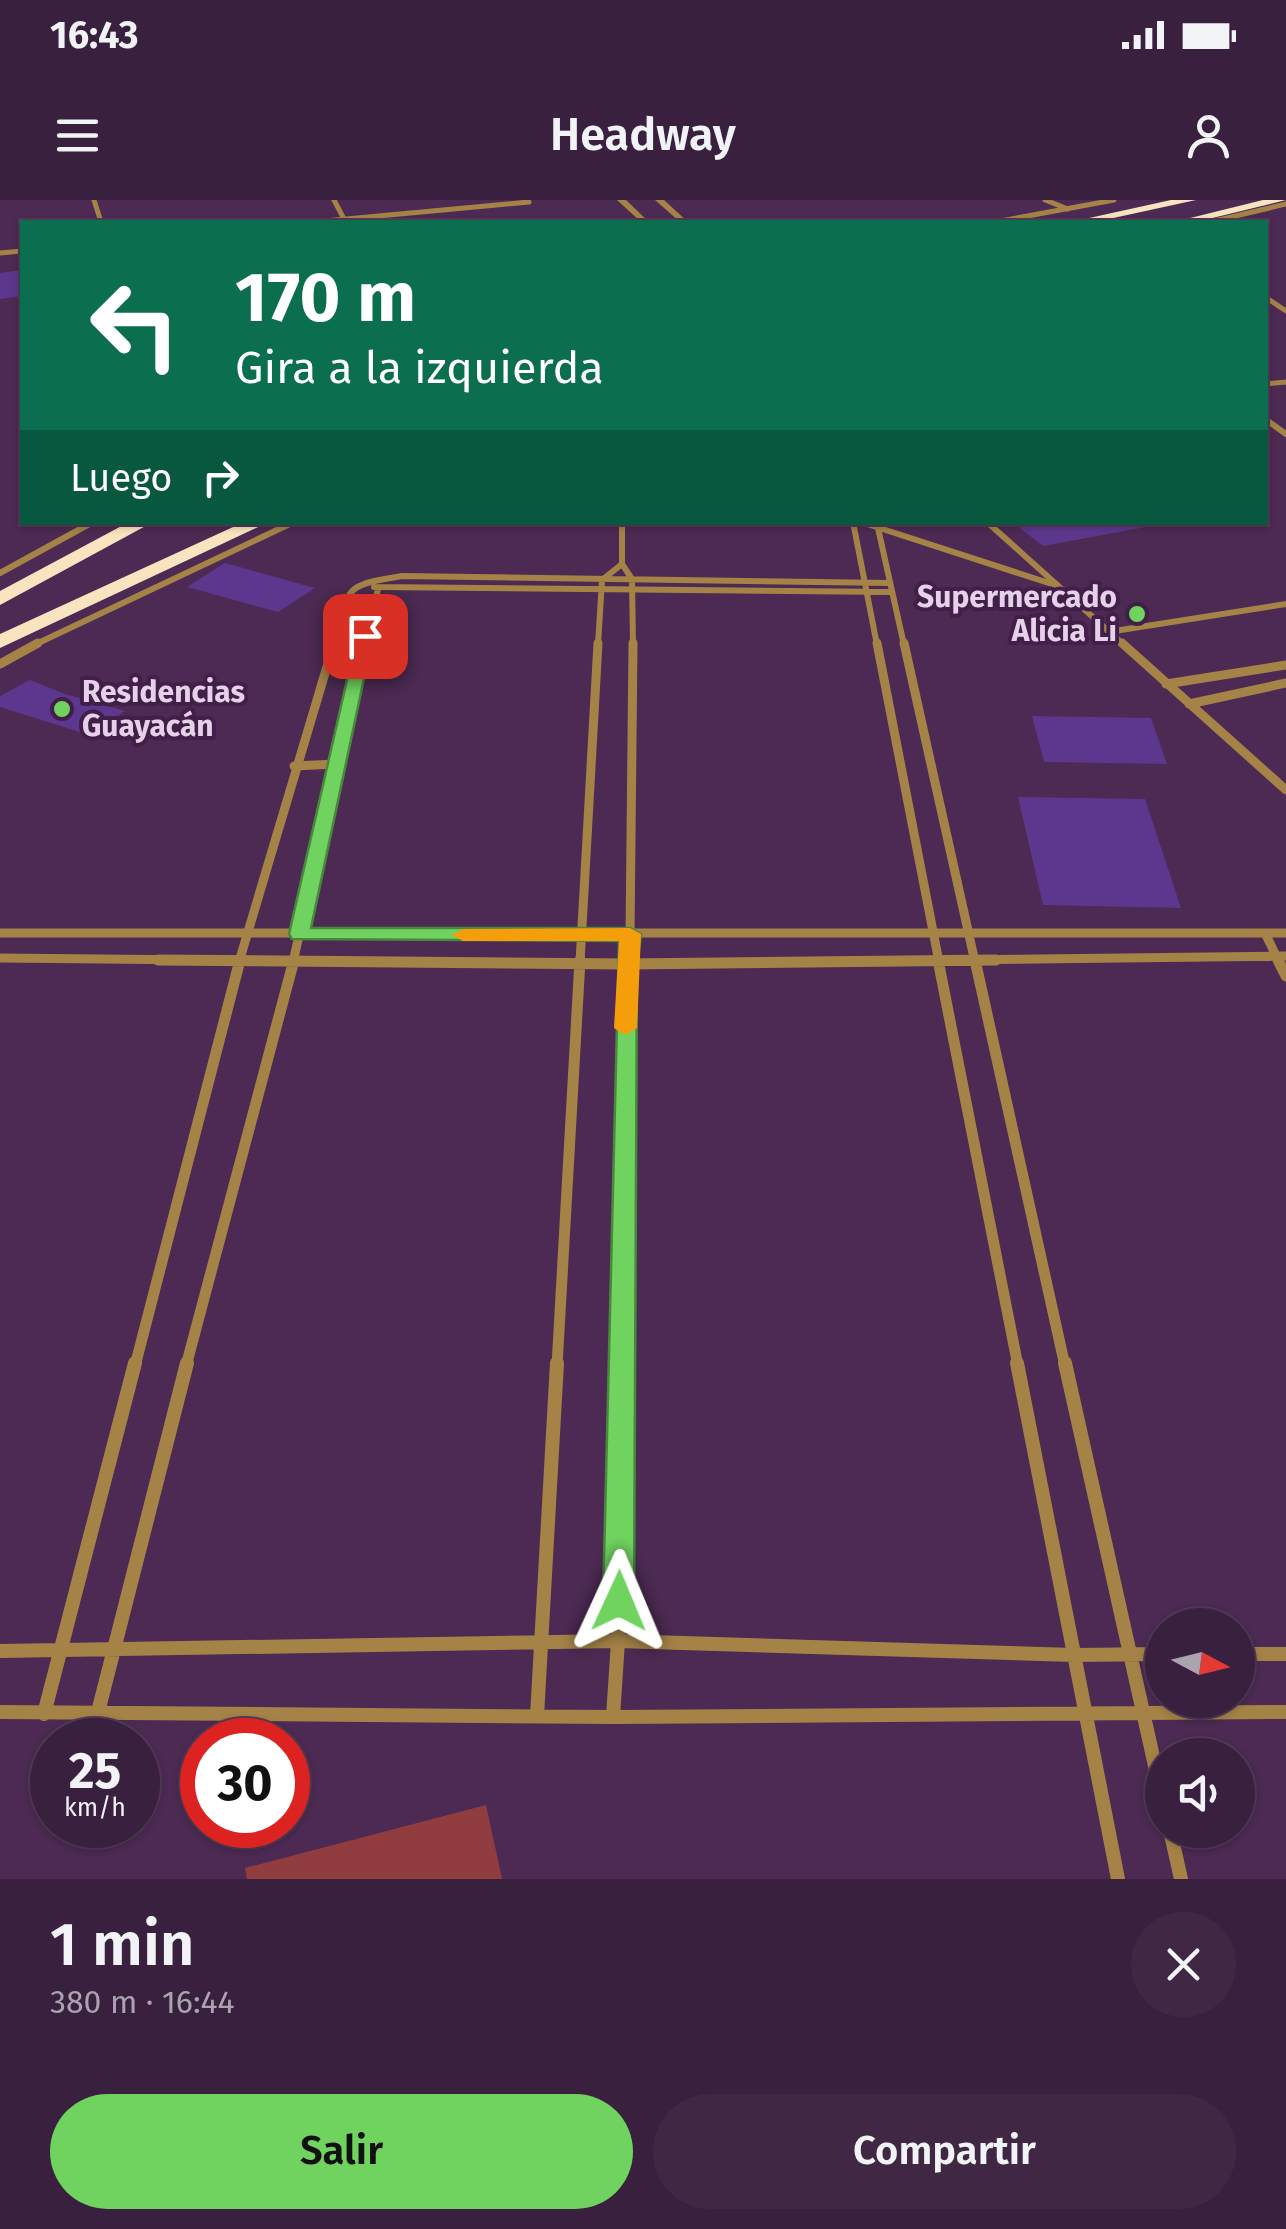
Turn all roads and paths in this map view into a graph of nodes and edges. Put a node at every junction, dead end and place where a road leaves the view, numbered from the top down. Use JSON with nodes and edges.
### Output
{"nodes":[{"id":1,"x":527,"y":200,"type":"edge"},
{"id":2,"x":621,"y":200,"type":"edge"},
{"id":3,"x":659,"y":200,"type":"edge"},
{"id":4,"x":1045,"y":200,"type":"edge"},
{"id":5,"x":1114,"y":200,"type":"edge"},
{"id":6,"x":1190,"y":200,"type":"edge"},
{"id":7,"x":1282,"y":205,"type":"edge"},
{"id":8,"x":1068,"y":209,"type":"junction"},
{"id":9,"x":1097,"y":218,"type":"junction"},
{"id":10,"x":354,"y":220,"type":"edge"},
{"id":11,"x":644,"y":220,"type":"edge"},
{"id":12,"x":682,"y":220,"type":"edge"},
{"id":13,"x":1005,"y":220,"type":"edge"},
{"id":14,"x":1088,"y":220,"type":"edge"},
{"id":15,"x":1114,"y":220,"type":"edge"},
{"id":16,"x":1193,"y":220,"type":"edge"},
{"id":17,"x":1218,"y":220,"type":"edge"},
{"id":18,"x":88,"y":525,"type":"edge"},
{"id":19,"x":138,"y":525,"type":"edge"},
{"id":20,"x":254,"y":525,"type":"edge"},
{"id":21,"x":287,"y":525,"type":"edge"},
{"id":22,"x":622,"y":525,"type":"edge"},
{"id":23,"x":853,"y":525,"type":"edge"},
{"id":24,"x":870,"y":525,"type":"edge"},
{"id":25,"x":989,"y":525,"type":"edge"},
{"id":26,"x":878,"y":528,"type":"junction"},
{"id":27,"x":622,"y":564,"type":"junction"},
{"id":28,"x":0,"y":573,"type":"edge"},
{"id":29,"x":359,"y":582,"type":"junction"},
{"id":30,"x":602,"y":585,"type":"junction"},
{"id":31,"x":632,"y":585,"type":"junction"},
{"id":32,"x":1059,"y":586,"type":"junction"},
{"id":33,"x":863,"y":587,"type":"junction"},
{"id":34,"x":891,"y":588,"type":"junction"},
{"id":35,"x":378,"y":589,"type":"junction"},
{"id":36,"x":0,"y":599,"type":"edge"},
{"id":37,"x":1286,"y":604,"type":"edge"},
{"id":38,"x":1108,"y":632,"type":"junction"},
{"id":39,"x":0,"y":642,"type":"edge"},
{"id":40,"x":0,"y":664,"type":"edge"},
{"id":41,"x":1286,"y":665,"type":"edge"},
{"id":42,"x":1286,"y":683,"type":"edge"},
{"id":43,"x":1166,"y":684,"type":"junction"},
{"id":44,"x":1189,"y":704,"type":"junction"},
{"id":45,"x":336,"y":764,"type":"junction"},
{"id":46,"x":294,"y":766,"type":"junction"},
{"id":47,"x":1286,"y":790,"type":"edge"},
{"id":48,"x":0,"y":932,"type":"edge"},
{"id":49,"x":246,"y":933,"type":"junction"},
{"id":50,"x":1265,"y":933,"type":"junction"},
{"id":51,"x":1286,"y":933,"type":"edge"},
{"id":52,"x":300,"y":934,"type":"junction"},
{"id":53,"x":630,"y":934,"type":"junction"},
{"id":54,"x":933,"y":934,"type":"junction"},
{"id":55,"x":968,"y":935,"type":"junction"},
{"id":56,"x":581,"y":936,"type":"junction"},
{"id":57,"x":1282,"y":956,"type":"edge"},
{"id":58,"x":0,"y":958,"type":"edge"},
{"id":59,"x":974,"y":960,"type":"junction"},
{"id":60,"x":240,"y":961,"type":"junction"},
{"id":61,"x":293,"y":962,"type":"junction"},
{"id":62,"x":938,"y":962,"type":"junction"},
{"id":63,"x":580,"y":964,"type":"junction"},
{"id":64,"x":626,"y":964,"type":"junction"},
{"id":65,"x":1286,"y":976,"type":"edge"},
{"id":66,"x":618,"y":1641,"type":"junction"},
{"id":67,"x":542,"y":1644,"type":"junction"},
{"id":68,"x":59,"y":1648,"type":"junction"},
{"id":69,"x":110,"y":1650,"type":"junction"},
{"id":70,"x":0,"y":1651,"type":"edge"},
{"id":71,"x":1132,"y":1654,"type":"junction"},
{"id":72,"x":1145,"y":1654,"type":"edge"},
{"id":73,"x":1255,"y":1654,"type":"edge"},
{"id":74,"x":1286,"y":1654,"type":"edge"},
{"id":75,"x":1074,"y":1655,"type":"junction"},
{"id":76,"x":1144,"y":1711,"type":"junction"},
{"id":77,"x":0,"y":1712,"type":"edge"},
{"id":78,"x":98,"y":1712,"type":"junction"},
{"id":79,"x":1286,"y":1712,"type":"edge"},
{"id":80,"x":44,"y":1714,"type":"junction"},
{"id":81,"x":536,"y":1716,"type":"junction"},
{"id":82,"x":1084,"y":1716,"type":"junction"},
{"id":83,"x":612,"y":1717,"type":"junction"},
{"id":84,"x":1150,"y":1738,"type":"edge"},
{"id":85,"x":1174,"y":1848,"type":"edge"},
{"id":86,"x":1118,"y":1879,"type":"edge"},
{"id":87,"x":1181,"y":1879,"type":"edge"}],
"edges":[{"from":1,"to":10,"type":"street"},
{"from":2,"to":11,"type":"street"},
{"from":3,"to":12,"type":"street"},
{"from":4,"to":8,"type":"street"},
{"from":5,"to":8,"type":"street"},
{"from":6,"to":9,"type":"highway"},
{"from":7,"to":16,"type":"highway"},
{"from":7,"to":17,"type":"street"},
{"from":8,"to":13,"type":"street"},
{"from":9,"to":14,"type":"highway"},
{"from":9,"to":15,"type":"highway"},
{"from":18,"to":28,"type":"street"},
{"from":19,"to":36,"type":"highway"},
{"from":20,"to":39,"type":"highway"},
{"from":21,"to":40,"type":"street"},
{"from":22,"to":27,"type":"street"},
{"from":23,"to":33,"type":"street"},
{"from":24,"to":26,"type":"street"},
{"from":25,"to":32,"type":"street"},
{"from":26,"to":32,"type":"street"},
{"from":26,"to":34,"type":"street"},
{"from":27,"to":30,"type":"street"},
{"from":27,"to":31,"type":"street"},
{"from":29,"to":30,"type":"street"},
{"from":29,"to":35,"type":"street"},
{"from":29,"to":46,"type":"street"},
{"from":30,"to":31,"type":"street"},
{"from":30,"to":35,"type":"street"},
{"from":30,"to":56,"type":"street"},
{"from":31,"to":33,"type":"street"},
{"from":31,"to":53,"type":"street"},
{"from":32,"to":38,"type":"street"},
{"from":33,"to":34,"type":"street"},
{"from":33,"to":54,"type":"street"},
{"from":34,"to":55,"type":"street"},
{"from":35,"to":45,"type":"street"},
{"from":37,"to":38,"type":"street"},
{"from":38,"to":43,"type":"street"},
{"from":41,"to":43,"type":"street"},
{"from":42,"to":44,"type":"street"},
{"from":43,"to":44,"type":"street"},
{"from":44,"to":47,"type":"street"},
{"from":45,"to":46,"type":"street"},
{"from":45,"to":52,"type":"street"},
{"from":46,"to":49,"type":"street"},
{"from":48,"to":49,"type":"street"},
{"from":49,"to":52,"type":"street"},
{"from":49,"to":60,"type":"street"},
{"from":50,"to":51,"type":"street"},
{"from":50,"to":55,"type":"street"},
{"from":50,"to":57,"type":"street"},
{"from":52,"to":56,"type":"street"},
{"from":52,"to":61,"type":"street"},
{"from":53,"to":54,"type":"street"},
{"from":53,"to":56,"type":"street"},
{"from":53,"to":64,"type":"street"},
{"from":54,"to":55,"type":"street"},
{"from":54,"to":62,"type":"street"},
{"from":55,"to":59,"type":"street"},
{"from":56,"to":63,"type":"street"},
{"from":57,"to":59,"type":"street"},
{"from":57,"to":65,"type":"street"},
{"from":58,"to":60,"type":"street"},
{"from":59,"to":62,"type":"street"},
{"from":59,"to":71,"type":"street"},
{"from":60,"to":61,"type":"street"},
{"from":60,"to":68,"type":"street"},
{"from":61,"to":63,"type":"street"},
{"from":61,"to":69,"type":"street"},
{"from":62,"to":64,"type":"street"},
{"from":62,"to":75,"type":"street"},
{"from":63,"to":64,"type":"street"},
{"from":63,"to":67,"type":"street"},
{"from":64,"to":66,"type":"street"},
{"from":66,"to":67,"type":"street"},
{"from":66,"to":75,"type":"street"},
{"from":66,"to":83,"type":"street"},
{"from":67,"to":69,"type":"street"},
{"from":67,"to":81,"type":"street"},
{"from":68,"to":69,"type":"street"},
{"from":68,"to":70,"type":"street"},
{"from":68,"to":80,"type":"street"},
{"from":69,"to":78,"type":"street"},
{"from":71,"to":72,"type":"street"},
{"from":71,"to":75,"type":"street"},
{"from":71,"to":76,"type":"street"},
{"from":73,"to":74,"type":"street"},
{"from":75,"to":82,"type":"street"},
{"from":76,"to":79,"type":"street"},
{"from":76,"to":82,"type":"street"},
{"from":76,"to":84,"type":"street"},
{"from":77,"to":80,"type":"street"},
{"from":78,"to":80,"type":"street"},
{"from":78,"to":81,"type":"street"},
{"from":81,"to":83,"type":"street"},
{"from":82,"to":83,"type":"street"},
{"from":82,"to":86,"type":"street"},
{"from":85,"to":87,"type":"street"}]}
